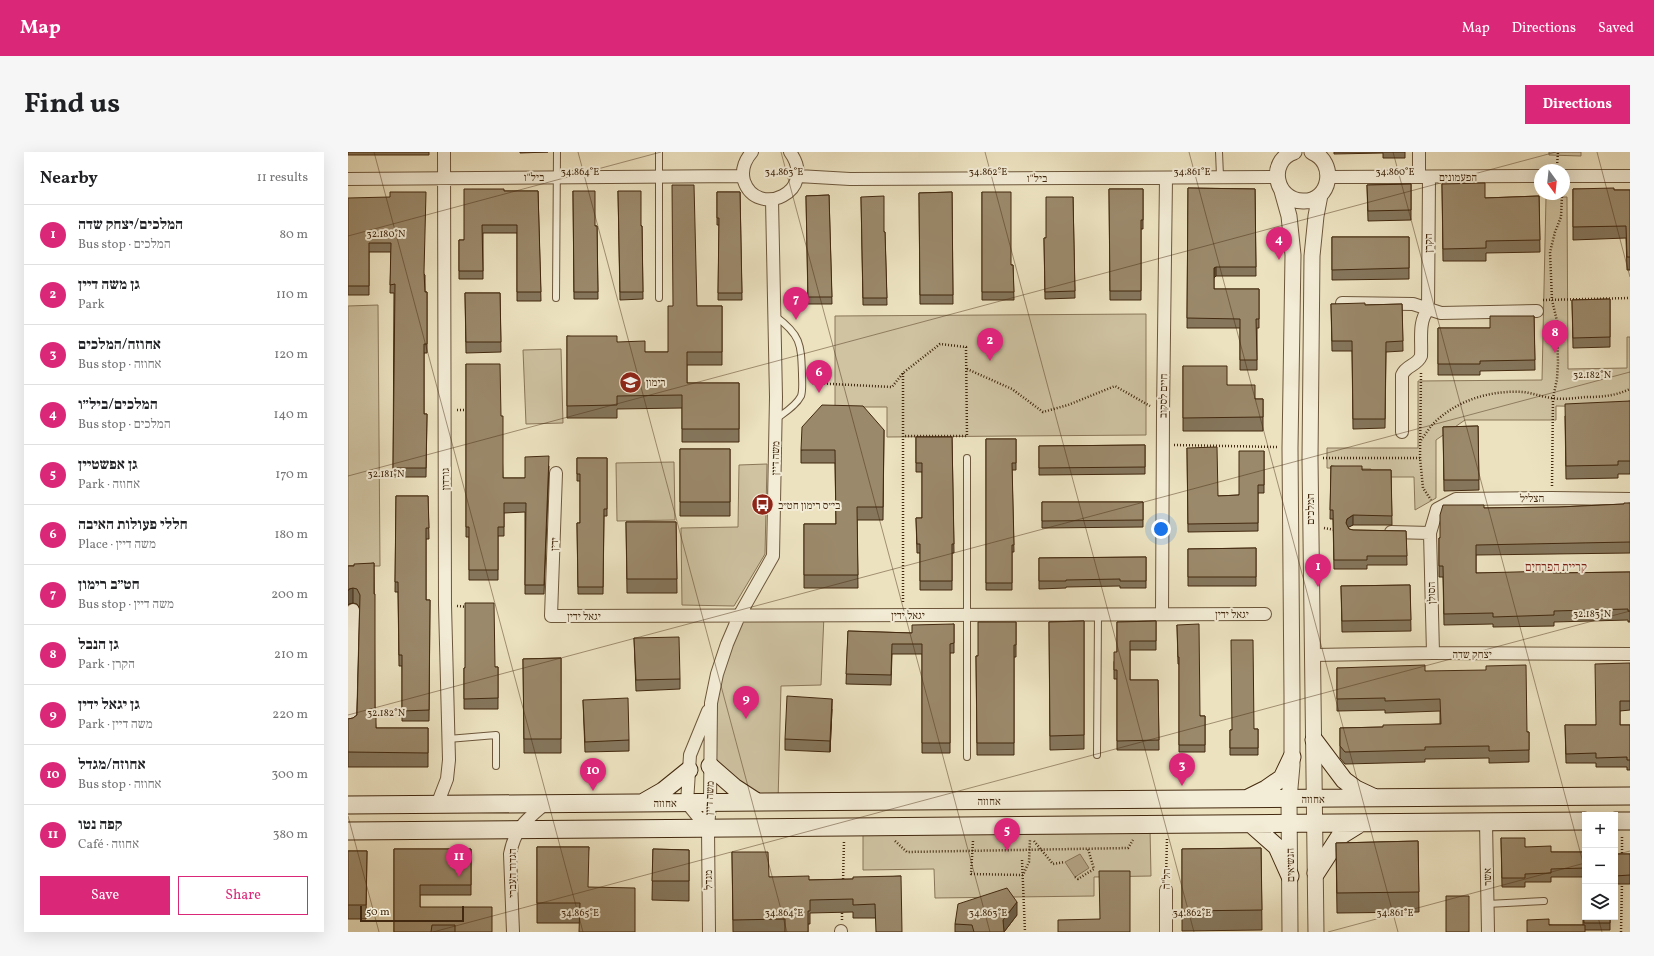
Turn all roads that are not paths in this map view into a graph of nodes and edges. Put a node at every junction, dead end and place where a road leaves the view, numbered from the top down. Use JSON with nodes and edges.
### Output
{"nodes":[{"id":1,"x":444,"y":152,"type":"edge"},
{"id":2,"x":557,"y":152,"type":"edge"},
{"id":3,"x":659,"y":152,"type":"edge"},
{"id":4,"x":752,"y":152,"type":"edge"},
{"id":5,"x":790,"y":152,"type":"edge"},
{"id":6,"x":1219,"y":152,"type":"edge"},
{"id":7,"x":1419,"y":152,"type":"edge"},
{"id":8,"x":1287,"y":154,"type":"edge"},
{"id":9,"x":1317,"y":154,"type":"edge"},
{"id":10,"x":743,"y":176,"type":"junction"},
{"id":11,"x":798,"y":176,"type":"junction"},
{"id":12,"x":1220,"y":176,"type":"junction"},
{"id":13,"x":1534,"y":176,"type":"edge"},
{"id":14,"x":1570,"y":176,"type":"edge"},
{"id":15,"x":1630,"y":176,"type":"edge"},
{"id":16,"x":556,"y":177,"type":"junction"},
{"id":17,"x":659,"y":177,"type":"junction"},
{"id":18,"x":1277,"y":177,"type":"junction"},
{"id":19,"x":1424,"y":177,"type":"junction"},
{"id":20,"x":444,"y":178,"type":"junction"},
{"id":21,"x":1166,"y":178,"type":"junction"},
{"id":22,"x":1328,"y":178,"type":"junction"},
{"id":23,"x":348,"y":179,"type":"edge"},
{"id":24,"x":1282,"y":191,"type":"junction"},
{"id":25,"x":1320,"y":195,"type":"junction"},
{"id":26,"x":772,"y":200,"type":"junction"},
{"id":27,"x":556,"y":298,"type":"dead end"},
{"id":28,"x":659,"y":298,"type":"dead end"},
{"id":29,"x":1342,"y":303,"type":"edge"},
{"id":30,"x":1428,"y":310,"type":"junction"},
{"id":31,"x":1537,"y":311,"type":"road end"},
{"id":32,"x":774,"y":315,"type":"junction"},
{"id":33,"x":776,"y":419,"type":"junction"},
{"id":34,"x":1402,"y":432,"type":"dead end"},
{"id":35,"x":967,"y":458,"type":"dead end"},
{"id":36,"x":556,"y":473,"type":"dead end"},
{"id":37,"x":1630,"y":499,"type":"edge"},
{"id":38,"x":1436,"y":509,"type":"joint"},
{"id":39,"x":1376,"y":532,"type":"edge"},
{"id":40,"x":1430,"y":532,"type":"junction"},
{"id":41,"x":353,"y":610,"type":"dead end"},
{"id":42,"x":1098,"y":614,"type":"junction"},
{"id":43,"x":1162,"y":614,"type":"junction"},
{"id":44,"x":1265,"y":614,"type":"dead end"},
{"id":45,"x":968,"y":615,"type":"junction"},
{"id":46,"x":551,"y":616,"type":"joint"},
{"id":47,"x":739,"y":616,"type":"junction"},
{"id":48,"x":1433,"y":653,"type":"junction"},
{"id":49,"x":1630,"y":654,"type":"edge"},
{"id":50,"x":1313,"y":655,"type":"junction"},
{"id":51,"x":711,"y":703,"type":"junction"},
{"id":52,"x":348,"y":726,"type":"edge"},
{"id":53,"x":448,"y":739,"type":"junction"},
{"id":54,"x":1314,"y":740,"type":"junction"},
{"id":55,"x":1097,"y":755,"type":"dead end"},
{"id":56,"x":967,"y":757,"type":"dead end"},
{"id":57,"x":1292,"y":757,"type":"junction"},
{"id":58,"x":496,"y":766,"type":"dead end"},
{"id":59,"x":710,"y":766,"type":"junction"},
{"id":60,"x":689,"y":770,"type":"junction"},
{"id":61,"x":1630,"y":796,"type":"edge"},
{"id":62,"x":1374,"y":798,"type":"junction"},
{"id":63,"x":1245,"y":799,"type":"junction"},
{"id":64,"x":1289,"y":799,"type":"junction"},
{"id":65,"x":1315,"y":799,"type":"junction"},
{"id":66,"x":710,"y":802,"type":"junction"},
{"id":67,"x":757,"y":802,"type":"junction"},
{"id":68,"x":641,"y":803,"type":"junction"},
{"id":69,"x":687,"y":803,"type":"junction"},
{"id":70,"x":545,"y":804,"type":"junction"},
{"id":71,"x":348,"y":805,"type":"edge"},
{"id":72,"x":437,"y":805,"type":"junction"},
{"id":73,"x":1582,"y":821,"type":"edge"},
{"id":74,"x":1486,"y":822,"type":"junction"},
{"id":75,"x":1361,"y":823,"type":"junction"},
{"id":76,"x":1251,"y":824,"type":"junction"},
{"id":77,"x":1289,"y":824,"type":"junction"},
{"id":78,"x":1315,"y":824,"type":"junction"},
{"id":79,"x":708,"y":829,"type":"junction"},
{"id":80,"x":518,"y":830,"type":"junction"},
{"id":81,"x":348,"y":831,"type":"edge"},
{"id":82,"x":1316,"y":873,"type":"junction"},
{"id":83,"x":1290,"y":876,"type":"junction"},
{"id":84,"x":1166,"y":890,"type":"road end"},
{"id":85,"x":1544,"y":901,"type":"dead end"},
{"id":86,"x":1487,"y":904,"type":"junction"},
{"id":87,"x":513,"y":932,"type":"edge"},
{"id":88,"x":709,"y":932,"type":"edge"},
{"id":89,"x":1166,"y":932,"type":"edge"},
{"id":90,"x":1290,"y":932,"type":"edge"},
{"id":91,"x":1316,"y":932,"type":"edge"},
{"id":92,"x":1488,"y":932,"type":"edge"}],
"edges":[{"from":1,"to":20,"type":"street","name":"גורדון"},
{"from":2,"to":16,"type":"lane"},
{"from":3,"to":17,"type":"lane"},
{"from":4,"to":10,"type":"street"},
{"from":5,"to":11,"type":"street"},
{"from":6,"to":12,"type":"lane"},
{"from":7,"to":19,"type":"street","name":"הקרן"},
{"from":8,"to":18,"type":"street"},
{"from":9,"to":22,"type":"street"},
{"from":10,"to":17,"type":"street","name":"ביל\"ו"},
{"from":10,"to":26,"type":"street"},
{"from":11,"to":21,"type":"street","name":"ביל\"ו"},
{"from":11,"to":26,"type":"street"},
{"from":12,"to":18,"type":"street","name":"ביל\"ו"},
{"from":12,"to":21,"type":"street","name":"ביל\"ו"},
{"from":13,"to":19,"type":"street","name":"הפעמונים"},
{"from":14,"to":15,"type":"street"},
{"from":16,"to":17,"type":"street","name":"ביל\"ו"},
{"from":16,"to":20,"type":"street","name":"ביל\"ו"},
{"from":16,"to":27,"type":"lane"},
{"from":17,"to":28,"type":"lane"},
{"from":18,"to":24,"type":"street","name":"המלכים"},
{"from":19,"to":22,"type":"street","name":"הפעמונים"},
{"from":19,"to":30,"type":"street","name":"הקרן"},
{"from":20,"to":23,"type":"street","name":"ביל\"ו"},
{"from":20,"to":53,"type":"street","name":"גורדון"},
{"from":21,"to":43,"type":"street","name":"חיים לסקוב"},
{"from":22,"to":25,"type":"street","name":"המלכים"},
{"from":24,"to":25,"type":"street"},
{"from":24,"to":57,"type":"street","name":"המלכים"},
{"from":25,"to":50,"type":"street","name":"המלכים"},
{"from":26,"to":32,"type":"street","name":"משה דיין"},
{"from":29,"to":30,"type":"street"},
{"from":30,"to":31,"type":"street"},
{"from":30,"to":34,"type":"street","name":"הקרן"},
{"from":32,"to":33,"type":"street","name":"משה דיין"},
{"from":32,"to":33,"type":"lane"},
{"from":33,"to":47,"type":"street","name":"משה דיין"},
{"from":35,"to":45,"type":"lane"},
{"from":36,"to":46,"type":"street","name":"ידין"},
{"from":37,"to":38,"type":"street","name":"הצליל"},
{"from":38,"to":40,"type":"street","name":"הסולן"},
{"from":39,"to":40,"type":"street"},
{"from":40,"to":48,"type":"street","name":"הסולן"},
{"from":41,"to":52,"type":"street"},
{"from":42,"to":43,"type":"street","name":"יגאל ידין"},
{"from":42,"to":45,"type":"street","name":"יגאל ידין"},
{"from":42,"to":55,"type":"lane"},
{"from":43,"to":44,"type":"street","name":"יגאל ידין"},
{"from":45,"to":47,"type":"street","name":"יגאל ידין"},
{"from":45,"to":56,"type":"lane"},
{"from":46,"to":47,"type":"street","name":"יגאל ידין"},
{"from":47,"to":51,"type":"street","name":"משה דיין"},
{"from":48,"to":49,"type":"street","name":"יצחק שדה"},
{"from":48,"to":50,"type":"street","name":"יצחק שדה"},
{"from":50,"to":54,"type":"street","name":"המלכים"},
{"from":51,"to":59,"type":"street","name":"משה דיין"},
{"from":51,"to":60,"type":"street","name":"משה דיין"},
{"from":53,"to":58,"type":"lane"},
{"from":53,"to":72,"type":"street","name":"גורדון"},
{"from":54,"to":62,"type":"main road"},
{"from":54,"to":65,"type":"street","name":"המלכים"},
{"from":57,"to":63,"type":"main road"},
{"from":57,"to":64,"type":"street","name":"המלכים"},
{"from":59,"to":66,"type":"street","name":"משה דיין"},
{"from":59,"to":67,"type":"main road"},
{"from":60,"to":68,"type":"main road"},
{"from":60,"to":69,"type":"street","name":"משה דיין"},
{"from":61,"to":62,"type":"main road","name":"אחוזה"},
{"from":62,"to":65,"type":"main road","name":"אחוזה"},
{"from":63,"to":64,"type":"main road","name":"אחוזה"},
{"from":63,"to":67,"type":"main road","name":"אחוזה"},
{"from":64,"to":65,"type":"main road","name":"אחוזה"},
{"from":64,"to":77,"type":"street","name":"הנשיאים"},
{"from":65,"to":78,"type":"street","name":"המלכים"},
{"from":66,"to":67,"type":"main road","name":"אחוזה"},
{"from":66,"to":69,"type":"main road","name":"אחוזה"},
{"from":66,"to":79,"type":"street","name":"משה דיין"},
{"from":68,"to":69,"type":"main road","name":"אחוזה"},
{"from":68,"to":70,"type":"main road","name":"אחוזה"},
{"from":69,"to":79,"type":"street","name":"משה דיין"},
{"from":70,"to":72,"type":"main road","name":"אחוזה"},
{"from":70,"to":80,"type":"street","name":"הגדוד העברי"},
{"from":71,"to":72,"type":"main road","name":"אחוזה"},
{"from":73,"to":74,"type":"main road"},
{"from":74,"to":75,"type":"main road"},
{"from":74,"to":86,"type":"street","name":"אשר"},
{"from":75,"to":78,"type":"main road"},
{"from":75,"to":82,"type":"main road"},
{"from":76,"to":77,"type":"main road"},
{"from":76,"to":79,"type":"main road"},
{"from":76,"to":83,"type":"main road"},
{"from":77,"to":78,"type":"main road"},
{"from":77,"to":83,"type":"street","name":"הנשיאים"},
{"from":78,"to":82,"type":"street"},
{"from":79,"to":80,"type":"main road"},
{"from":79,"to":88,"type":"street","name":"מגדל"},
{"from":80,"to":81,"type":"main road"},
{"from":80,"to":87,"type":"street","name":"הגדוד העברי"},
{"from":82,"to":91,"type":"street"},
{"from":83,"to":90,"type":"street","name":"הנשיאים"},
{"from":84,"to":89,"type":"street","name":"הל\"ה"},
{"from":85,"to":86,"type":"lane"},
{"from":86,"to":92,"type":"street","name":"אשר"}]}
